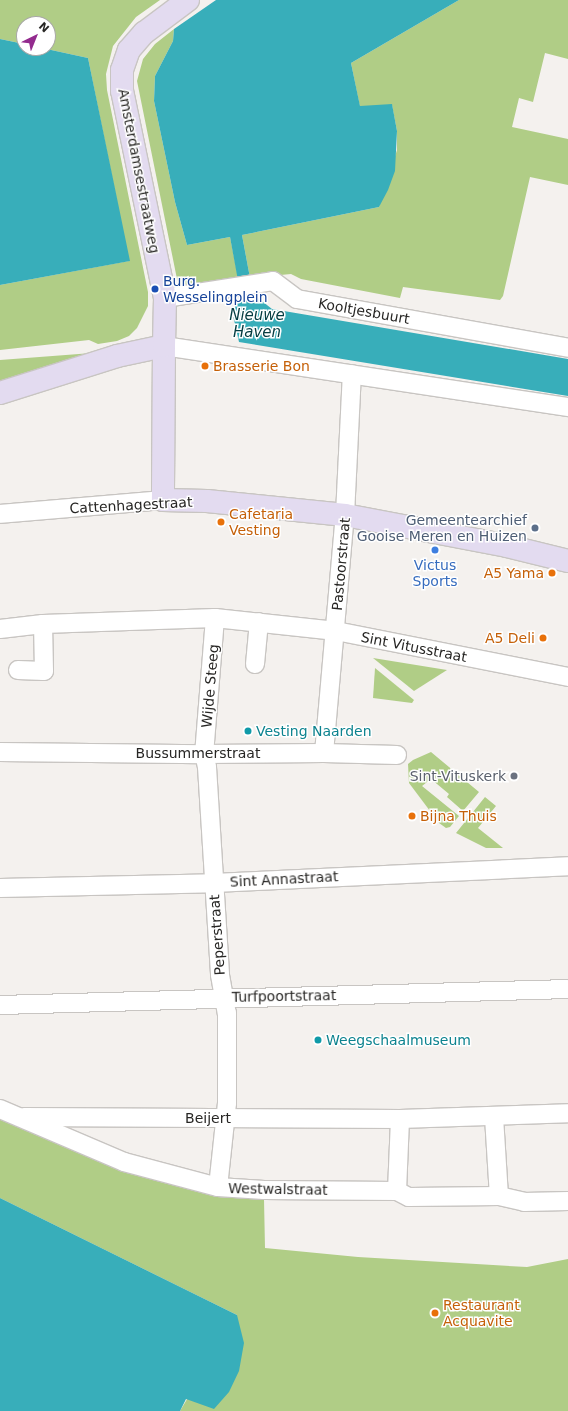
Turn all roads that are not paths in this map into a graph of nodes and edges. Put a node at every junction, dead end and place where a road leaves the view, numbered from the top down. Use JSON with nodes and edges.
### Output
{"nodes":[{"id":1,"x":188,"y":0,"type":"edge"},
{"id":2,"x":166,"y":298,"type":"junction"},
{"id":3,"x":164,"y":346,"type":"junction"},
{"id":4,"x":568,"y":348,"type":"edge"},
{"id":5,"x":352,"y":374,"type":"junction"},
{"id":6,"x":0,"y":393,"type":"edge"},
{"id":7,"x":568,"y":407,"type":"edge"},
{"id":8,"x":163,"y":500,"type":"junction"},
{"id":9,"x":0,"y":514,"type":"edge"},
{"id":10,"x":346,"y":515,"type":"junction"},
{"id":11,"x":568,"y":561,"type":"edge"},
{"id":12,"x":215,"y":618,"type":"junction"},
{"id":13,"x":259,"y":622,"type":"junction"},
{"id":14,"x":43,"y":624,"type":"junction"},
{"id":15,"x":0,"y":629,"type":"edge"},
{"id":16,"x":336,"y":631,"type":"junction"},
{"id":17,"x":255,"y":664,"type":"dead end"},
{"id":18,"x":18,"y":670,"type":"dead end"},
{"id":19,"x":568,"y":677,"type":"edge"},
{"id":20,"x":0,"y":752,"type":"edge"},
{"id":21,"x":324,"y":753,"type":"junction"},
{"id":22,"x":204,"y":754,"type":"junction"},
{"id":23,"x":397,"y":755,"type":"dead end"},
{"id":24,"x":568,"y":866,"type":"edge"},
{"id":25,"x":214,"y":883,"type":"junction"},
{"id":26,"x":0,"y":888,"type":"edge"},
{"id":27,"x":568,"y":990,"type":"edge"},
{"id":28,"x":223,"y":998,"type":"junction"},
{"id":29,"x":0,"y":1005,"type":"edge"},
{"id":30,"x":8,"y":1113,"type":"edge"},
{"id":31,"x":568,"y":1113,"type":"edge"},
{"id":32,"x":494,"y":1117,"type":"junction"},
{"id":33,"x":225,"y":1118,"type":"junction"},
{"id":34,"x":400,"y":1118,"type":"junction"},
{"id":35,"x":218,"y":1188,"type":"junction"},
{"id":36,"x":397,"y":1191,"type":"junction"},
{"id":37,"x":499,"y":1196,"type":"junction"},
{"id":38,"x":568,"y":1201,"type":"edge"}],
"edges":[{"from":1,"to":2,"type":"street","name":"Amsterdamsestraatweg"},
{"from":2,"to":3,"type":"street","name":"Amsterdamsestraatweg"},
{"from":2,"to":4,"type":"street","name":"Kooltjesbuurt"},
{"from":3,"to":5,"type":"street"},
{"from":3,"to":6,"type":"street"},
{"from":3,"to":8,"type":"street","name":"Amsterdamsestraatweg"},
{"from":5,"to":7,"type":"street"},
{"from":5,"to":10,"type":"street","name":"Pastoorstraat"},
{"from":8,"to":9,"type":"street","name":"Cattenhagestraat"},
{"from":8,"to":10,"type":"street","name":"Cattenhagestraat"},
{"from":10,"to":11,"type":"street","name":"Cattenhagestraat"},
{"from":10,"to":16,"type":"street","name":"Pastoorstraat"},
{"from":12,"to":13,"type":"street","name":"Sint Vitusstraat"},
{"from":12,"to":14,"type":"street","name":"Sint Vitusstraat"},
{"from":12,"to":22,"type":"street","name":"Wijde Steeg"},
{"from":13,"to":16,"type":"street","name":"Sint Vitusstraat"},
{"from":13,"to":17,"type":"street"},
{"from":14,"to":15,"type":"street","name":"Sint Vitusstraat"},
{"from":14,"to":18,"type":"street"},
{"from":16,"to":19,"type":"street","name":"Sint Vitusstraat"},
{"from":16,"to":21,"type":"street","name":"Pastoorstraat"},
{"from":20,"to":22,"type":"street","name":"Bussummerstraat"},
{"from":21,"to":22,"type":"street","name":"Bussummerstraat"},
{"from":21,"to":23,"type":"street","name":"Bussummerstraat"},
{"from":22,"to":25,"type":"street","name":"Peperstraat"},
{"from":24,"to":25,"type":"street","name":"Sint Annastraat"},
{"from":25,"to":26,"type":"street","name":"Sint Annastraat"},
{"from":25,"to":28,"type":"street","name":"Peperstraat"},
{"from":27,"to":28,"type":"street","name":"Turfpoortstraat"},
{"from":28,"to":29,"type":"street","name":"Turfpoortstraat"},
{"from":28,"to":33,"type":"street","name":"Peperstraat"},
{"from":30,"to":33,"type":"street","name":"Beijert"},
{"from":30,"to":35,"type":"street","name":"Westwalstraat"},
{"from":31,"to":32,"type":"street","name":"Beijert"},
{"from":32,"to":34,"type":"street","name":"Beijert"},
{"from":32,"to":37,"type":"street"},
{"from":33,"to":34,"type":"street","name":"Beijert"},
{"from":33,"to":35,"type":"street","name":"Peperstraat"},
{"from":34,"to":36,"type":"street"},
{"from":35,"to":36,"type":"street","name":"Westwalstraat"},
{"from":36,"to":37,"type":"street","name":"Westwalstraat"},
{"from":37,"to":38,"type":"street","name":"Westwalstraat"}]}
